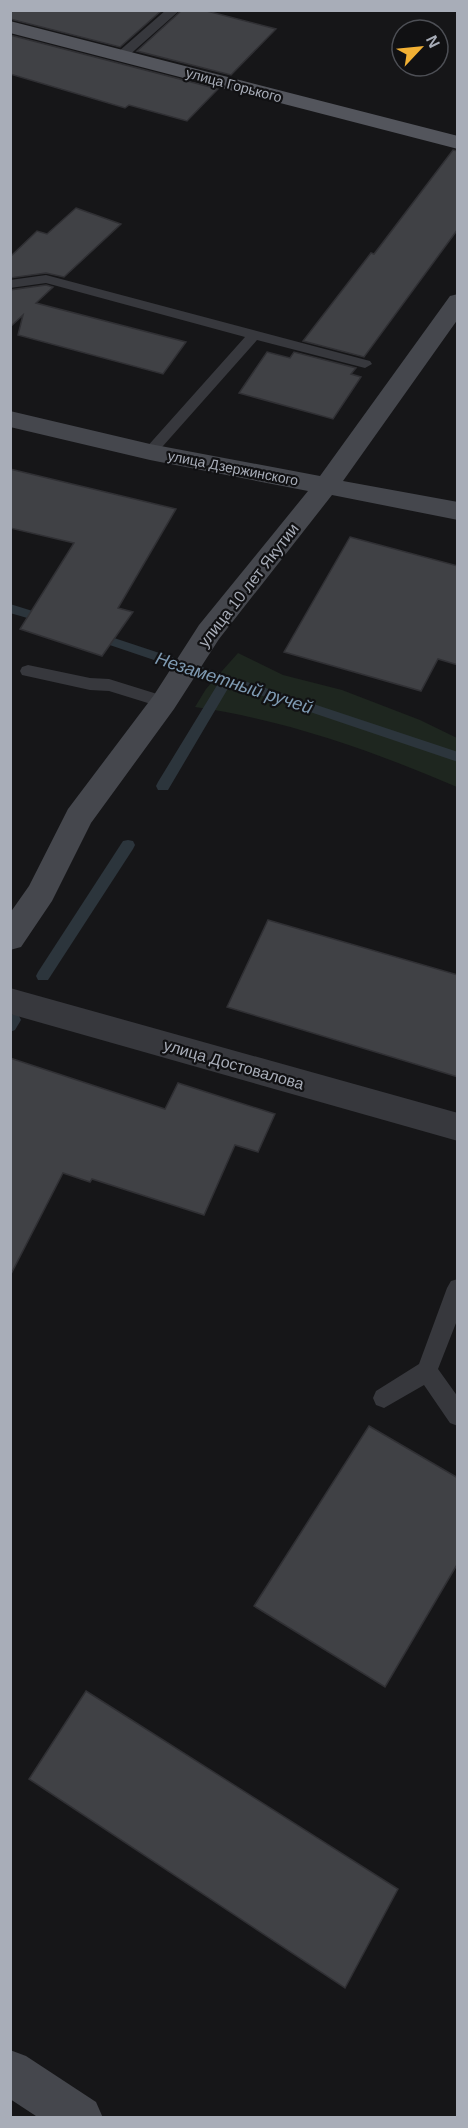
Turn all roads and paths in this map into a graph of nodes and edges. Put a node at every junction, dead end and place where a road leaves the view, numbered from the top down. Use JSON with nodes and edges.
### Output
{"nodes":[{"id":1,"x":174,"y":10,"type":"edge"},
{"id":2,"x":10,"y":27,"type":"edge"},
{"id":3,"x":122,"y":55,"type":"junction"},
{"id":4,"x":458,"y":143,"type":"edge"},
{"id":5,"x":10,"y":284,"type":"edge"},
{"id":6,"x":458,"y":300,"type":"edge"},
{"id":7,"x":254,"y":335,"type":"junction"},
{"id":8,"x":365,"y":364,"type":"dead end"},
{"id":9,"x":10,"y":419,"type":"edge"},
{"id":10,"x":150,"y":452,"type":"junction"},
{"id":11,"x":326,"y":486,"type":"junction"},
{"id":12,"x":458,"y":511,"type":"edge"},
{"id":13,"x":28,"y":671,"type":"dead end"},
{"id":14,"x":164,"y":702,"type":"junction"},
{"id":15,"x":10,"y":938,"type":"edge"},
{"id":16,"x":10,"y":1001,"type":"edge"},
{"id":17,"x":458,"y":1126,"type":"edge"},
{"id":18,"x":458,"y":1288,"type":"edge"},
{"id":19,"x":427,"y":1371,"type":"junction"},
{"id":20,"x":384,"y":1398,"type":"dead end"},
{"id":21,"x":458,"y":1416,"type":"edge"},
{"id":22,"x":10,"y":2072,"type":"edge"},
{"id":23,"x":80,"y":2118,"type":"edge"}],
"edges":[{"from":1,"to":3,"type":"lane"},
{"from":2,"to":3,"type":"main road","name":"улица Горького"},
{"from":3,"to":4,"type":"main road","name":"улица Горького"},
{"from":5,"to":7,"type":"lane"},
{"from":6,"to":11,"type":"street","name":"улица 10 лет Якутии"},
{"from":7,"to":8,"type":"lane"},
{"from":7,"to":10,"type":"lane"},
{"from":9,"to":10,"type":"street","name":"улица Дзержинского"},
{"from":10,"to":11,"type":"street","name":"улица Дзержинского"},
{"from":11,"to":12,"type":"street","name":"улица Дзержинского"},
{"from":11,"to":14,"type":"street","name":"улица 10 лет Якутии"},
{"from":13,"to":14,"type":"lane"},
{"from":14,"to":15,"type":"street","name":"улица 10 лет Якутии"},
{"from":16,"to":17,"type":"street","name":"улица Достовалова"},
{"from":18,"to":19,"type":"lane"},
{"from":19,"to":20,"type":"lane"},
{"from":19,"to":21,"type":"lane"},
{"from":22,"to":23,"type":"street"}]}
